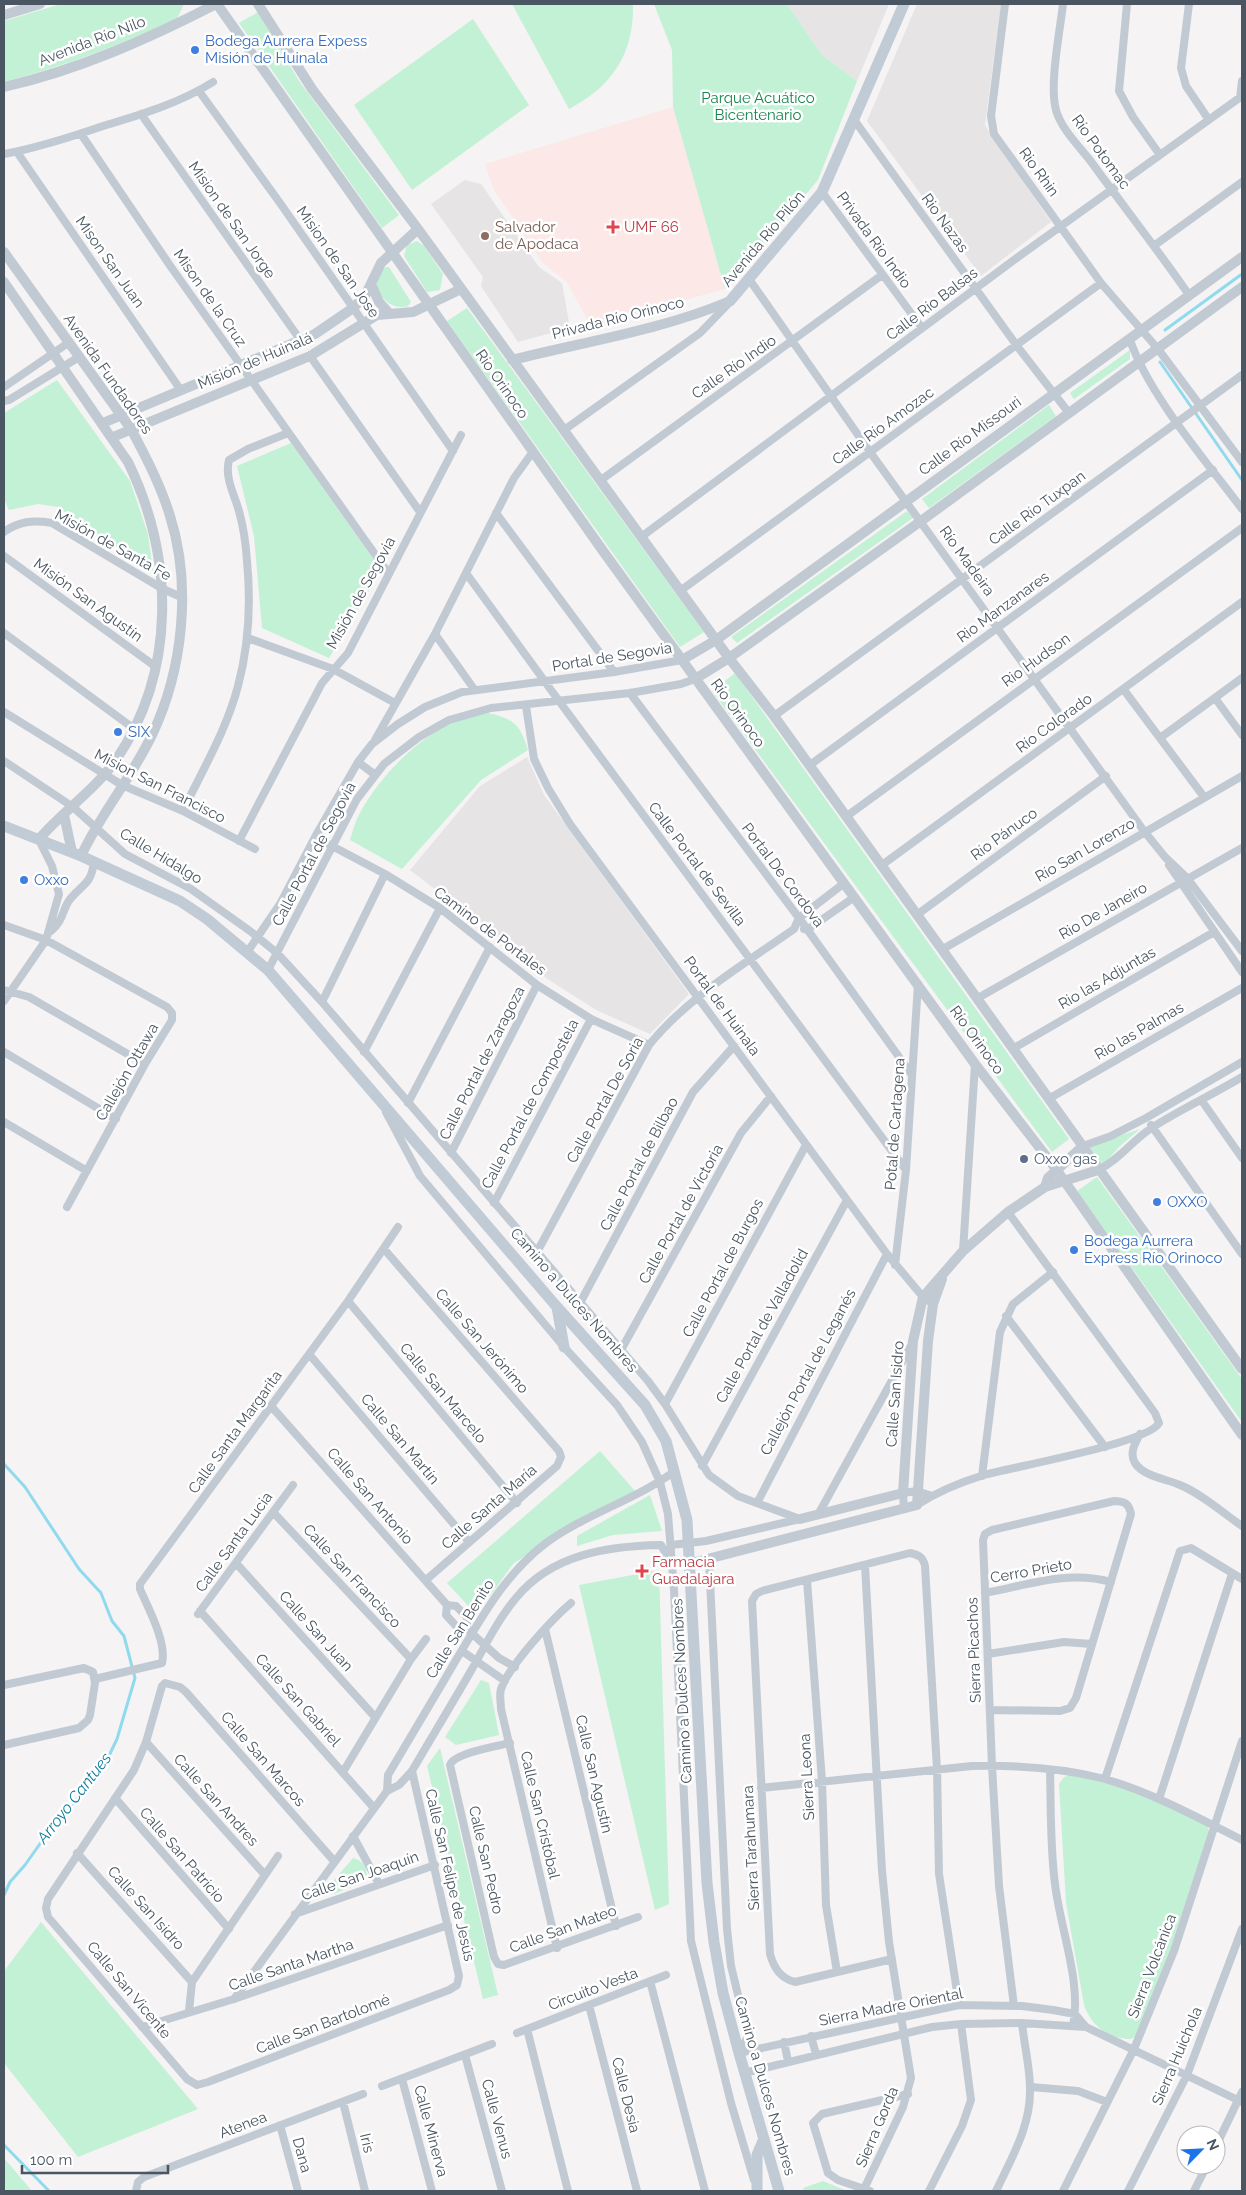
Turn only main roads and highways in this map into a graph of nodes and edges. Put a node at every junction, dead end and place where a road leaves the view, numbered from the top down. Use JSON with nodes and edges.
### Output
{"nodes":[{"id":1,"x":904,"y":4,"type":"edge"},
{"id":2,"x":730,"y":302,"type":"road end"},
{"id":3,"x":4,"y":826,"type":"edge"},
{"id":4,"x":558,"y":1307,"type":"junction"},
{"id":5,"x":564,"y":1347,"type":"road end"},
{"id":6,"x":763,"y":2141,"type":"junction"},
{"id":7,"x":757,"y":2190,"type":"edge"},
{"id":8,"x":780,"y":2191,"type":"edge"}],
"edges":[{"from":1,"to":2,"type":"main road","name":"Avenida Río Pilón"},
{"from":3,"to":4,"type":"main road","name":"Camino a Dulces Nombres"},
{"from":4,"to":5,"type":"main road"},
{"from":4,"to":6,"type":"main road","name":"Camino a Dulces Nombres"},
{"from":6,"to":7,"type":"main road"},
{"from":6,"to":8,"type":"main road","name":"Camino a Dulces Nombres"}]}
